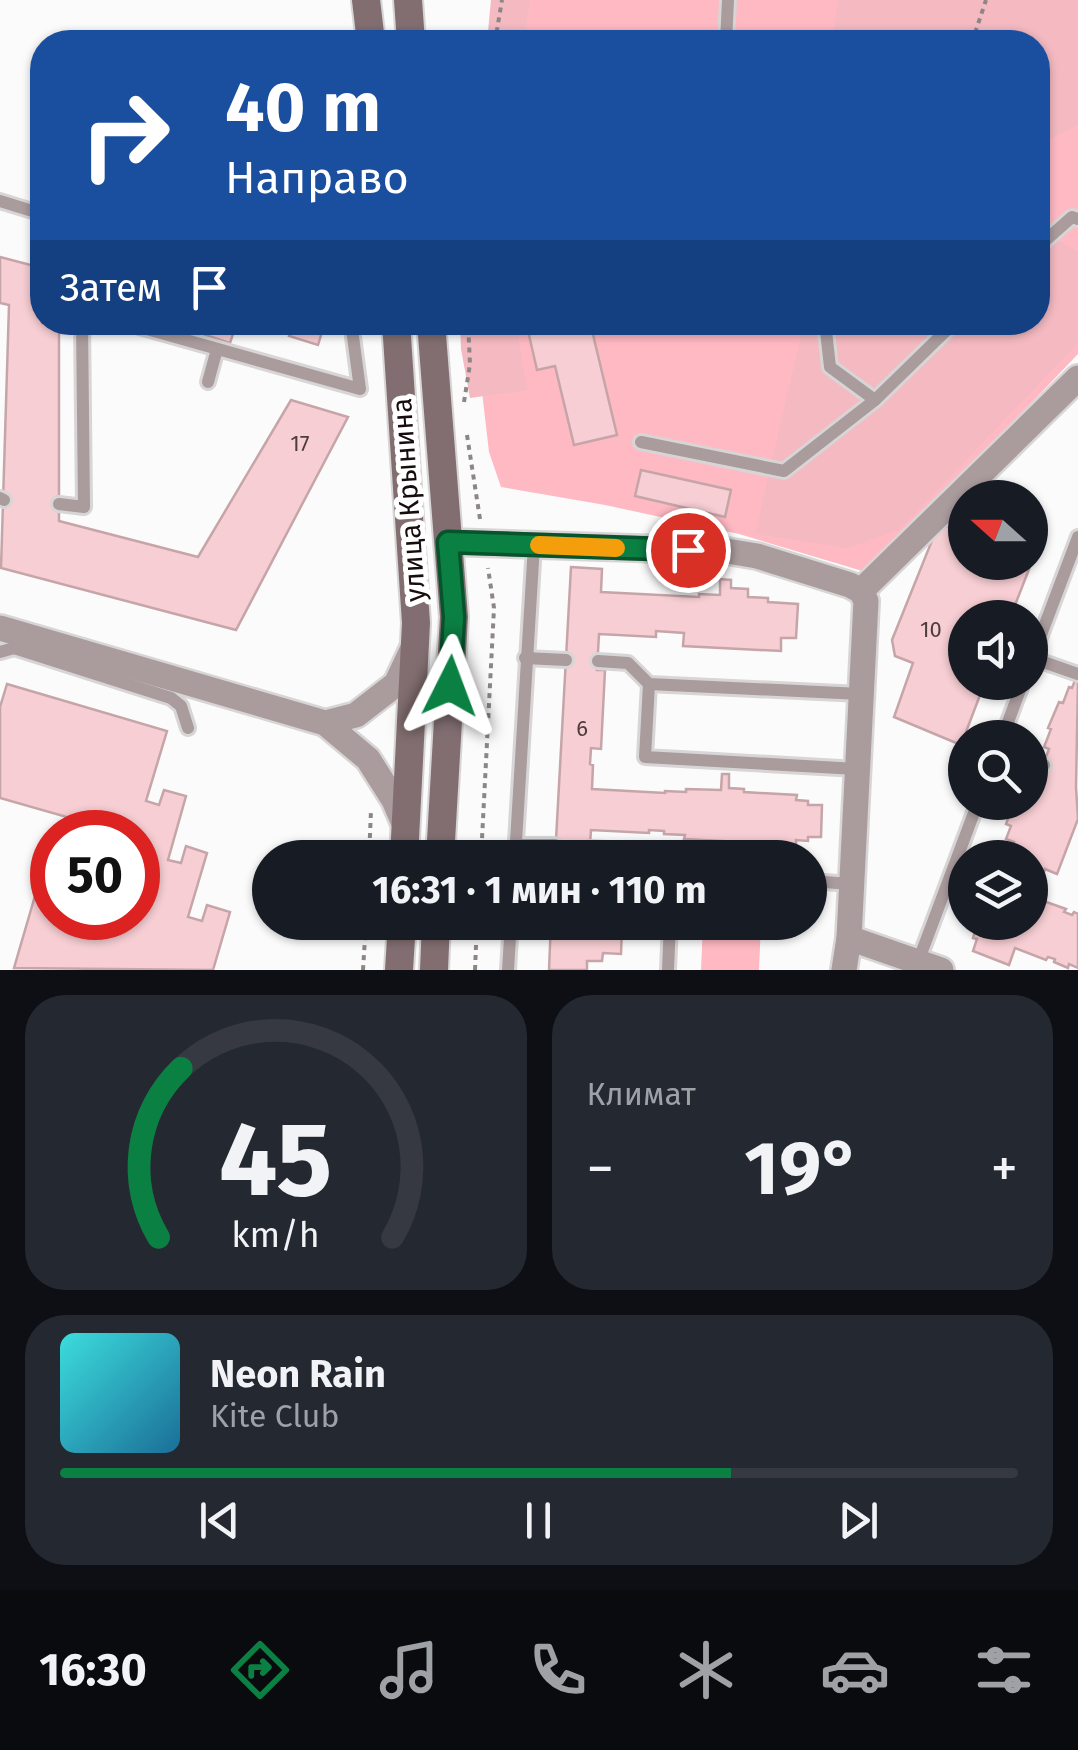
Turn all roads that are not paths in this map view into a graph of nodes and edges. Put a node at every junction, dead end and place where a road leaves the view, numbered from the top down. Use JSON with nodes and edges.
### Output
{"nodes":[{"id":1,"x":366,"y":0,"type":"edge"},
{"id":2,"x":408,"y":0,"type":"edge"},
{"id":3,"x":728,"y":0,"type":"edge"},
{"id":4,"x":370,"y":30,"type":"edge"},
{"id":5,"x":410,"y":30,"type":"edge"},
{"id":6,"x":727,"y":30,"type":"edge"},
{"id":7,"x":0,"y":201,"type":"edge"},
{"id":8,"x":30,"y":210,"type":"edge"},
{"id":9,"x":1078,"y":219,"type":"edge"},
{"id":10,"x":1050,"y":237,"type":"edge"},
{"id":11,"x":82,"y":335,"type":"edge"},
{"id":12,"x":168,"y":335,"type":"edge"},
{"id":13,"x":353,"y":335,"type":"edge"},
{"id":14,"x":397,"y":335,"type":"edge"},
{"id":15,"x":432,"y":335,"type":"edge"},
{"id":16,"x":826,"y":335,"type":"edge"},
{"id":17,"x":942,"y":335,"type":"edge"},
{"id":18,"x":218,"y":349,"type":"junction"},
{"id":19,"x":1078,"y":378,"type":"edge"},
{"id":20,"x":208,"y":382,"type":"dead end"},
{"id":21,"x":875,"y":400,"type":"junction"},
{"id":22,"x":640,"y":442,"type":"dead end"},
{"id":23,"x":58,"y":504,"type":"dead end"},
{"id":24,"x":1078,"y":537,"type":"edge"},
{"id":25,"x":448,"y":542,"type":"junction"},
{"id":26,"x":534,"y":545,"type":"junction"},
{"id":27,"x":861,"y":591,"type":"junction"},
{"id":28,"x":1048,"y":616,"type":"edge"},
{"id":29,"x":0,"y":628,"type":"edge"},
{"id":30,"x":415,"y":644,"type":"junction"},
{"id":31,"x":0,"y":652,"type":"edge"},
{"id":32,"x":525,"y":658,"type":"junction"},
{"id":33,"x":566,"y":660,"type":"dead end"},
{"id":34,"x":598,"y":662,"type":"dead end"},
{"id":35,"x":1048,"y":666,"type":"edge"},
{"id":36,"x":1078,"y":674,"type":"edge"},
{"id":37,"x":649,"y":684,"type":"junction"},
{"id":38,"x":861,"y":694,"type":"junction"},
{"id":39,"x":325,"y":723,"type":"junction"},
{"id":40,"x":188,"y":728,"type":"dead end"},
{"id":41,"x":857,"y":769,"type":"junction"},
{"id":42,"x":973,"y":820,"type":"edge"},
{"id":43,"x":406,"y":828,"type":"junction"},
{"id":44,"x":405,"y":840,"type":"edge"},
{"id":45,"x":441,"y":840,"type":"edge"},
{"id":46,"x":516,"y":840,"type":"edge"},
{"id":47,"x":827,"y":882,"type":"edge"},
{"id":48,"x":852,"y":884,"type":"junction"},
{"id":49,"x":849,"y":938,"type":"junction"},
{"id":50,"x":401,"y":940,"type":"edge"},
{"id":51,"x":435,"y":940,"type":"edge"},
{"id":52,"x":510,"y":940,"type":"edge"},
{"id":53,"x":669,"y":940,"type":"edge"},
{"id":54,"x":929,"y":966,"type":"edge"},
{"id":55,"x":400,"y":970,"type":"edge"},
{"id":56,"x":434,"y":970,"type":"edge"},
{"id":57,"x":508,"y":970,"type":"edge"},
{"id":58,"x":668,"y":970,"type":"edge"},
{"id":59,"x":844,"y":970,"type":"edge"}],
"edges":[{"from":1,"to":4,"type":"main road"},
{"from":2,"to":5,"type":"main road"},
{"from":3,"to":6,"type":"lane"},
{"from":7,"to":8,"type":"lane"},
{"from":9,"to":10,"type":"lane"},
{"from":11,"to":23,"type":"lane"},
{"from":12,"to":18,"type":"lane"},
{"from":13,"to":18,"type":"lane"},
{"from":14,"to":30,"type":"main road","name":"улица Крынина"},
{"from":15,"to":25,"type":"main road","name":"улица Крынина"},
{"from":16,"to":21,"type":"lane"},
{"from":17,"to":21,"type":"lane"},
{"from":18,"to":20,"type":"lane"},
{"from":19,"to":27,"type":"street"},
{"from":21,"to":22,"type":"lane"},
{"from":24,"to":28,"type":"lane"},
{"from":25,"to":26,"type":"street"},
{"from":25,"to":45,"type":"main road","name":"улица Крынина"},
{"from":26,"to":27,"type":"street"},
{"from":26,"to":32,"type":"lane"},
{"from":27,"to":38,"type":"street"},
{"from":29,"to":39,"type":"street"},
{"from":30,"to":39,"type":"street"},
{"from":30,"to":43,"type":"main road","name":"улица Крынина"},
{"from":31,"to":40,"type":"lane"},
{"from":32,"to":33,"type":"lane"},
{"from":32,"to":46,"type":"lane"},
{"from":34,"to":37,"type":"lane"},
{"from":35,"to":36,"type":"lane"},
{"from":37,"to":38,"type":"lane"},
{"from":37,"to":41,"type":"lane"},
{"from":38,"to":41,"type":"street"},
{"from":39,"to":43,"type":"street"},
{"from":41,"to":48,"type":"street"},
{"from":42,"to":54,"type":"lane"},
{"from":43,"to":44,"type":"main road","name":"улица Крынина"},
{"from":47,"to":48,"type":"lane"},
{"from":48,"to":49,"type":"street"},
{"from":49,"to":54,"type":"street"},
{"from":49,"to":59,"type":"street"},
{"from":50,"to":55,"type":"main road"},
{"from":51,"to":56,"type":"main road"},
{"from":52,"to":57,"type":"lane"},
{"from":53,"to":58,"type":"lane"}]}
